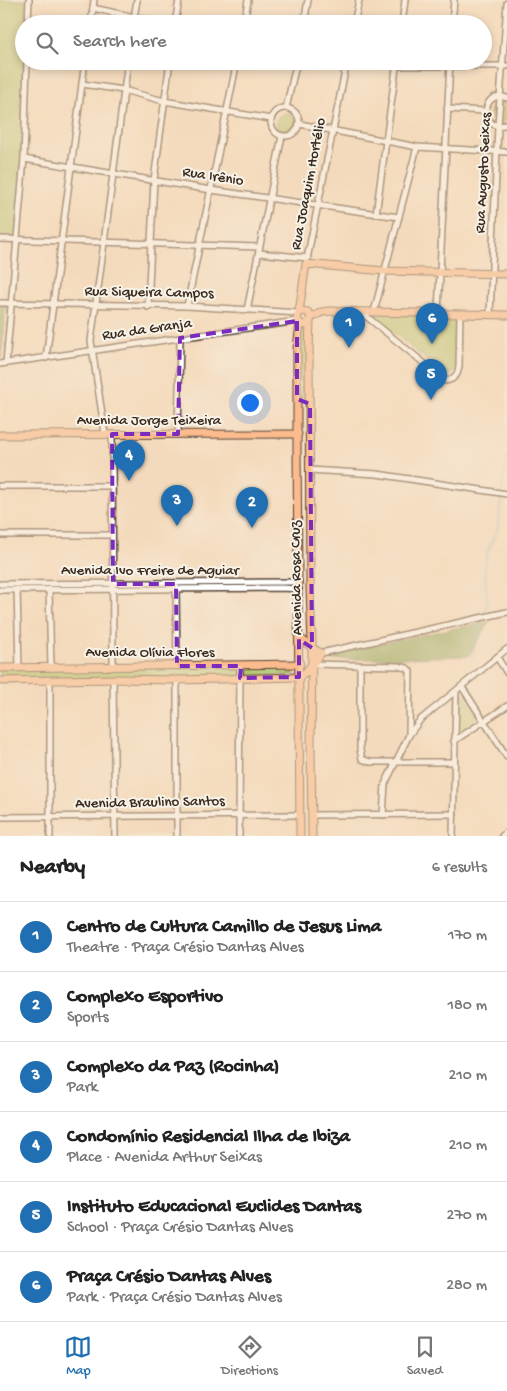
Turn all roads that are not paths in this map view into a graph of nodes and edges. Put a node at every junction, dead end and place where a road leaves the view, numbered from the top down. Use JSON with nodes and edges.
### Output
{"nodes":[{"id":1,"x":29,"y":0,"type":"edge"},
{"id":2,"x":94,"y":0,"type":"edge"},
{"id":3,"x":136,"y":0,"type":"edge"},
{"id":4,"x":179,"y":0,"type":"edge"},
{"id":5,"x":248,"y":0,"type":"edge"},
{"id":6,"x":308,"y":0,"type":"edge"},
{"id":7,"x":359,"y":0,"type":"edge"},
{"id":8,"x":405,"y":0,"type":"edge"},
{"id":9,"x":454,"y":0,"type":"edge"},
{"id":10,"x":507,"y":4,"type":"edge"},
{"id":11,"x":93,"y":8,"type":"junction"},
{"id":12,"x":28,"y":15,"type":"edge"},
{"id":13,"x":92,"y":15,"type":"edge"},
{"id":14,"x":115,"y":15,"type":"edge"},
{"id":15,"x":135,"y":15,"type":"edge"},
{"id":16,"x":177,"y":15,"type":"edge"},
{"id":17,"x":246,"y":15,"type":"edge"},
{"id":18,"x":306,"y":15,"type":"edge"},
{"id":19,"x":356,"y":15,"type":"edge"},
{"id":20,"x":403,"y":15,"type":"edge"},
{"id":21,"x":453,"y":15,"type":"edge"},
{"id":22,"x":492,"y":66,"type":"edge"},
{"id":23,"x":505,"y":66,"type":"edge"},
{"id":24,"x":27,"y":70,"type":"edge"},
{"id":25,"x":84,"y":70,"type":"edge"},
{"id":26,"x":126,"y":70,"type":"edge"},
{"id":27,"x":169,"y":70,"type":"edge"},
{"id":28,"x":235,"y":70,"type":"edge"},
{"id":29,"x":295,"y":70,"type":"edge"},
{"id":30,"x":345,"y":70,"type":"edge"},
{"id":31,"x":396,"y":70,"type":"edge"},
{"id":32,"x":450,"y":70,"type":"edge"},
{"id":33,"x":82,"y":84,"type":"junction"},
{"id":34,"x":123,"y":90,"type":"junction"},
{"id":35,"x":501,"y":97,"type":"junction"},
{"id":36,"x":507,"y":98,"type":"edge"},
{"id":37,"x":164,"y":101,"type":"junction"},
{"id":38,"x":286,"y":108,"type":"junction"},
{"id":39,"x":447,"y":109,"type":"junction"},
{"id":40,"x":486,"y":111,"type":"junction"},
{"id":41,"x":227,"y":112,"type":"junction"},
{"id":42,"x":271,"y":119,"type":"junction"},
{"id":43,"x":300,"y":124,"type":"junction"},
{"id":44,"x":507,"y":124,"type":"edge"},
{"id":45,"x":498,"y":126,"type":"junction"},
{"id":46,"x":334,"y":131,"type":"junction"},
{"id":47,"x":282,"y":136,"type":"junction"},
{"id":48,"x":386,"y":142,"type":"junction"},
{"id":49,"x":417,"y":148,"type":"junction"},
{"id":50,"x":447,"y":149,"type":"junction"},
{"id":51,"x":497,"y":151,"type":"junction"},
{"id":52,"x":507,"y":152,"type":"edge"},
{"id":53,"x":24,"y":159,"type":"junction"},
{"id":54,"x":72,"y":166,"type":"junction"},
{"id":55,"x":113,"y":173,"type":"junction"},
{"id":56,"x":154,"y":180,"type":"junction"},
{"id":57,"x":211,"y":190,"type":"junction"},
{"id":58,"x":270,"y":199,"type":"junction"},
{"id":59,"x":318,"y":206,"type":"junction"},
{"id":60,"x":376,"y":214,"type":"junction"},
{"id":61,"x":399,"y":217,"type":"junction"},
{"id":62,"x":0,"y":239,"type":"edge"},
{"id":63,"x":16,"y":240,"type":"junction"},
{"id":64,"x":62,"y":242,"type":"junction"},
{"id":65,"x":102,"y":242,"type":"junction"},
{"id":66,"x":150,"y":244,"type":"junction"},
{"id":67,"x":199,"y":246,"type":"junction"},
{"id":68,"x":259,"y":250,"type":"junction"},
{"id":69,"x":307,"y":261,"type":"junction"},
{"id":70,"x":385,"y":271,"type":"junction"},
{"id":71,"x":440,"y":271,"type":"junction"},
{"id":72,"x":492,"y":272,"type":"junction"},
{"id":73,"x":507,"y":274,"type":"edge"},
{"id":74,"x":0,"y":303,"type":"edge"},
{"id":75,"x":11,"y":303,"type":"junction"},
{"id":76,"x":53,"y":304,"type":"junction"},
{"id":77,"x":96,"y":305,"type":"junction"},
{"id":78,"x":187,"y":306,"type":"junction"},
{"id":79,"x":148,"y":307,"type":"junction"},
{"id":80,"x":247,"y":310,"type":"junction"},
{"id":81,"x":361,"y":312,"type":"junction"},
{"id":82,"x":374,"y":312,"type":"junction"},
{"id":83,"x":438,"y":313,"type":"junction"},
{"id":84,"x":460,"y":314,"type":"junction"},
{"id":85,"x":490,"y":314,"type":"junction"},
{"id":86,"x":507,"y":315,"type":"edge"},
{"id":87,"x":298,"y":317,"type":"junction"},
{"id":88,"x":311,"y":319,"type":"junction"},
{"id":89,"x":180,"y":338,"type":"junction"},
{"id":90,"x":91,"y":351,"type":"junction"},
{"id":91,"x":46,"y":358,"type":"junction"},
{"id":92,"x":3,"y":363,"type":"edge"},
{"id":93,"x":310,"y":404,"type":"junction"},
{"id":94,"x":298,"y":405,"type":"junction"},
{"id":95,"x":108,"y":434,"type":"junction"},
{"id":96,"x":178,"y":434,"type":"junction"},
{"id":97,"x":298,"y":434,"type":"junction"},
{"id":98,"x":0,"y":435,"type":"edge"},
{"id":99,"x":309,"y":470,"type":"junction"},
{"id":100,"x":0,"y":486,"type":"edge"},
{"id":101,"x":112,"y":486,"type":"junction"},
{"id":102,"x":504,"y":494,"type":"edge"},
{"id":103,"x":0,"y":535,"type":"edge"},
{"id":104,"x":112,"y":535,"type":"junction"},
{"id":105,"x":310,"y":559,"type":"junction"},
{"id":106,"x":299,"y":560,"type":"junction"},
{"id":107,"x":0,"y":584,"type":"edge"},
{"id":108,"x":113,"y":586,"type":"junction"},
{"id":109,"x":176,"y":586,"type":"junction"},
{"id":110,"x":299,"y":586,"type":"junction"},
{"id":111,"x":17,"y":589,"type":"junction"},
{"id":112,"x":0,"y":590,"type":"edge"},
{"id":113,"x":49,"y":590,"type":"junction"},
{"id":114,"x":507,"y":612,"type":"edge"},
{"id":115,"x":299,"y":638,"type":"junction"},
{"id":116,"x":312,"y":648,"type":"junction"},
{"id":117,"x":507,"y":649,"type":"edge"},
{"id":118,"x":321,"y":653,"type":"junction"},
{"id":119,"x":497,"y":657,"type":"junction"},
{"id":120,"x":312,"y":664,"type":"junction"},
{"id":121,"x":113,"y":666,"type":"junction"},
{"id":122,"x":177,"y":666,"type":"junction"},
{"id":123,"x":240,"y":666,"type":"junction"},
{"id":124,"x":360,"y":666,"type":"junction"},
{"id":125,"x":51,"y":667,"type":"junction"},
{"id":126,"x":300,"y":667,"type":"junction"},
{"id":127,"x":0,"y":668,"type":"edge"},
{"id":128,"x":19,"y":668,"type":"junction"},
{"id":129,"x":507,"y":673,"type":"edge"},
{"id":130,"x":299,"y":677,"type":"junction"},
{"id":131,"x":240,"y":678,"type":"junction"},
{"id":132,"x":113,"y":679,"type":"junction"},
{"id":133,"x":177,"y":680,"type":"junction"},
{"id":134,"x":0,"y":681,"type":"edge"},
{"id":135,"x":50,"y":681,"type":"junction"},
{"id":136,"x":312,"y":681,"type":"junction"},
{"id":137,"x":462,"y":687,"type":"junction"},
{"id":138,"x":456,"y":692,"type":"junction"},
{"id":139,"x":507,"y":706,"type":"edge"},
{"id":140,"x":485,"y":721,"type":"junction"},
{"id":141,"x":408,"y":735,"type":"junction"},
{"id":142,"x":454,"y":741,"type":"junction"},
{"id":143,"x":507,"y":757,"type":"edge"},
{"id":144,"x":454,"y":762,"type":"junction"},
{"id":145,"x":395,"y":763,"type":"junction"},
{"id":146,"x":301,"y":794,"type":"junction"},
{"id":147,"x":311,"y":796,"type":"junction"},
{"id":148,"x":454,"y":814,"type":"junction"},
{"id":149,"x":239,"y":815,"type":"junction"},
{"id":150,"x":300,"y":815,"type":"junction"},
{"id":151,"x":312,"y":815,"type":"junction"},
{"id":152,"x":383,"y":815,"type":"junction"},
{"id":153,"x":114,"y":816,"type":"junction"},
{"id":154,"x":0,"y":817,"type":"edge"},
{"id":155,"x":50,"y":817,"type":"junction"},
{"id":156,"x":177,"y":817,"type":"junction"},
{"id":157,"x":50,"y":836,"type":"edge"},
{"id":158,"x":114,"y":836,"type":"edge"},
{"id":159,"x":177,"y":836,"type":"edge"},
{"id":160,"x":239,"y":836,"type":"edge"},
{"id":161,"x":300,"y":836,"type":"edge"},
{"id":162,"x":312,"y":836,"type":"edge"},
{"id":163,"x":453,"y":836,"type":"edge"}],
"edges":[{"from":1,"to":12,"type":"street"},
{"from":2,"to":11,"type":"street"},
{"from":3,"to":15,"type":"street"},
{"from":4,"to":16,"type":"street"},
{"from":5,"to":17,"type":"street"},
{"from":6,"to":18,"type":"street"},
{"from":7,"to":19,"type":"street"},
{"from":8,"to":20,"type":"street"},
{"from":9,"to":21,"type":"street"},
{"from":10,"to":23,"type":"street","name":"Rua Augusto Seixas"},
{"from":11,"to":13,"type":"street"},
{"from":11,"to":14,"type":"street"},
{"from":22,"to":23,"type":"street"},
{"from":23,"to":35,"type":"street","name":"Rua Augusto Seixas"},
{"from":24,"to":53,"type":"street"},
{"from":25,"to":33,"type":"street"},
{"from":26,"to":34,"type":"street"},
{"from":27,"to":37,"type":"street"},
{"from":28,"to":41,"type":"street"},
{"from":29,"to":38,"type":"street"},
{"from":30,"to":46,"type":"street","name":"Rua Joaquim Hortélio"},
{"from":31,"to":48,"type":"street"},
{"from":32,"to":39,"type":"street"},
{"from":33,"to":34,"type":"street"},
{"from":33,"to":54,"type":"street"},
{"from":34,"to":37,"type":"street"},
{"from":34,"to":55,"type":"street"},
{"from":35,"to":36,"type":"street"},
{"from":35,"to":40,"type":"street"},
{"from":35,"to":45,"type":"street","name":"Rua Augusto Seixas"},
{"from":37,"to":41,"type":"street"},
{"from":37,"to":56,"type":"street"},
{"from":38,"to":42,"type":"street"},
{"from":38,"to":43,"type":"street"},
{"from":39,"to":40,"type":"street"},
{"from":39,"to":50,"type":"street"},
{"from":40,"to":45,"type":"street"},
{"from":41,"to":42,"type":"street"},
{"from":41,"to":57,"type":"street"},
{"from":42,"to":47,"type":"street"},
{"from":43,"to":46,"type":"street"},
{"from":43,"to":47,"type":"street"},
{"from":44,"to":45,"type":"street"},
{"from":45,"to":51,"type":"street","name":"Rua Augusto Seixas"},
{"from":46,"to":48,"type":"street"},
{"from":46,"to":59,"type":"street","name":"Rua Joaquim Hortélio"},
{"from":47,"to":58,"type":"street"},
{"from":48,"to":49,"type":"street"},
{"from":48,"to":60,"type":"street"},
{"from":49,"to":50,"type":"street"},
{"from":49,"to":61,"type":"street"},
{"from":50,"to":51,"type":"street"},
{"from":50,"to":71,"type":"street"},
{"from":51,"to":52,"type":"street"},
{"from":51,"to":72,"type":"street","name":"Rua Augusto Seixas"},
{"from":53,"to":54,"type":"street","name":"Rua Irênio"},
{"from":53,"to":63,"type":"street"},
{"from":54,"to":55,"type":"street","name":"Rua Irênio"},
{"from":54,"to":64,"type":"street"},
{"from":55,"to":56,"type":"street","name":"Rua Irênio"},
{"from":55,"to":65,"type":"street"},
{"from":56,"to":57,"type":"street","name":"Rua Irênio"},
{"from":56,"to":66,"type":"street"},
{"from":57,"to":58,"type":"street","name":"Rua Irênio"},
{"from":57,"to":67,"type":"street"},
{"from":58,"to":59,"type":"street","name":"Rua Irênio"},
{"from":58,"to":68,"type":"street"},
{"from":59,"to":60,"type":"street","name":"Rua Irênio"},
{"from":59,"to":69,"type":"street","name":"Rua Joaquim Hortélio"},
{"from":60,"to":61,"type":"street","name":"Rua Irênio"},
{"from":61,"to":70,"type":"street"},
{"from":62,"to":63,"type":"street"},
{"from":63,"to":64,"type":"street"},
{"from":63,"to":75,"type":"street"},
{"from":64,"to":65,"type":"street"},
{"from":64,"to":76,"type":"street"},
{"from":65,"to":66,"type":"street"},
{"from":65,"to":77,"type":"street"},
{"from":66,"to":67,"type":"street"},
{"from":66,"to":79,"type":"street"},
{"from":67,"to":68,"type":"street"},
{"from":67,"to":78,"type":"street"},
{"from":68,"to":69,"type":"street"},
{"from":68,"to":80,"type":"street"},
{"from":69,"to":70,"type":"main road"},
{"from":69,"to":87,"type":"main road","name":"Rua Joaquim Hortélio"},
{"from":70,"to":71,"type":"main road"},
{"from":70,"to":82,"type":"street"},
{"from":71,"to":72,"type":"main road"},
{"from":71,"to":83,"type":"street"},
{"from":72,"to":73,"type":"main road"},
{"from":72,"to":85,"type":"street","name":"Rua Augusto Seixas"},
{"from":74,"to":75,"type":"street","name":"Rua Siqueira Campos"},
{"from":75,"to":76,"type":"street","name":"Rua Siqueira Campos"},
{"from":75,"to":92,"type":"street"},
{"from":76,"to":77,"type":"street","name":"Rua Siqueira Campos"},
{"from":76,"to":91,"type":"street"},
{"from":77,"to":79,"type":"street","name":"Rua Siqueira Campos"},
{"from":77,"to":90,"type":"street"},
{"from":78,"to":79,"type":"street","name":"Rua Siqueira Campos"},
{"from":78,"to":80,"type":"street","name":"Rua Siqueira Campos"},
{"from":80,"to":87,"type":"street","name":"Rua Siqueira Campos"},
{"from":81,"to":82,"type":"main road"},
{"from":81,"to":84,"type":"street"},
{"from":81,"to":88,"type":"main road"},
{"from":82,"to":83,"type":"main road"},
{"from":83,"to":84,"type":"main road"},
{"from":84,"to":85,"type":"main road"},
{"from":85,"to":86,"type":"main road"},
{"from":87,"to":88,"type":"main road"},
{"from":87,"to":88,"type":"main road"},
{"from":87,"to":89,"type":"street","name":"Rua da Granja"},
{"from":87,"to":94,"type":"main road","name":"Avenida Rosa Cruz"},
{"from":88,"to":93,"type":"main road","name":"Avenida Rosa Cruz"},
{"from":89,"to":90,"type":"street","name":"Rua da Granja"},
{"from":89,"to":96,"type":"street"},
{"from":90,"to":91,"type":"street","name":"Rua da Granja"},
{"from":90,"to":95,"type":"street"},
{"from":91,"to":92,"type":"street","name":"Rua da Granja"},
{"from":93,"to":94,"type":"main road"},
{"from":93,"to":99,"type":"main road","name":"Avenida Rosa Cruz"},
{"from":94,"to":97,"type":"main road","name":"Avenida Rosa Cruz"},
{"from":95,"to":96,"type":"main road","name":"Avenida Jorge Teixeira"},
{"from":95,"to":98,"type":"main road","name":"Avenida Jorge Teixeira"},
{"from":95,"to":101,"type":"street"},
{"from":96,"to":97,"type":"main road","name":"Avenida Jorge Teixeira"},
{"from":97,"to":106,"type":"main road","name":"Avenida Rosa Cruz"},
{"from":99,"to":102,"type":"street"},
{"from":99,"to":105,"type":"main road","name":"Avenida Rosa Cruz"},
{"from":100,"to":101,"type":"street"},
{"from":101,"to":104,"type":"street"},
{"from":103,"to":104,"type":"street"},
{"from":104,"to":108,"type":"street"},
{"from":105,"to":106,"type":"main road"},
{"from":105,"to":116,"type":"main road","name":"Avenida Rosa Cruz"},
{"from":106,"to":110,"type":"main road","name":"Avenida Rosa Cruz"},
{"from":107,"to":108,"type":"street","name":"Avenida Ivo Freire de Aguiar"},
{"from":108,"to":109,"type":"street","name":"Avenida Ivo Freire de Aguiar"},
{"from":108,"to":113,"type":"street","name":"Avenida Ivo Freire de Aguiar"},
{"from":108,"to":121,"type":"street"},
{"from":109,"to":110,"type":"street","name":"Avenida Ivo Freire de Aguiar"},
{"from":109,"to":122,"type":"street"},
{"from":110,"to":115,"type":"main road","name":"Avenida Rosa Cruz"},
{"from":111,"to":112,"type":"street","name":"Avenida Ivo Freire de Aguiar"},
{"from":111,"to":113,"type":"street","name":"Avenida Ivo Freire de Aguiar"},
{"from":111,"to":128,"type":"street"},
{"from":113,"to":125,"type":"street"},
{"from":114,"to":118,"type":"street"},
{"from":115,"to":116,"type":"main road"},
{"from":115,"to":126,"type":"main road","name":"Avenida Rosa Cruz"},
{"from":116,"to":118,"type":"main road"},
{"from":116,"to":120,"type":"main road","name":"Avenida Rosa Cruz"},
{"from":117,"to":119,"type":"street"},
{"from":118,"to":120,"type":"main road"},
{"from":119,"to":129,"type":"street"},
{"from":119,"to":137,"type":"street"},
{"from":120,"to":124,"type":"street"},
{"from":120,"to":126,"type":"main road"},
{"from":120,"to":136,"type":"main road","name":"Avenida Rosa Cruz"},
{"from":121,"to":122,"type":"main road","name":"Avenida Olívia Flores"},
{"from":121,"to":125,"type":"main road","name":"Avenida Olívia Flores"},
{"from":122,"to":123,"type":"main road","name":"Avenida Olívia Flores"},
{"from":123,"to":126,"type":"main road","name":"Avenida Olívia Flores"},
{"from":123,"to":131,"type":"street"},
{"from":124,"to":141,"type":"street"},
{"from":124,"to":145,"type":"street"},
{"from":125,"to":128,"type":"main road","name":"Avenida Olívia Flores"},
{"from":126,"to":130,"type":"main road"},
{"from":126,"to":136,"type":"main road"},
{"from":127,"to":128,"type":"main road","name":"Avenida Olívia Flores"},
{"from":130,"to":131,"type":"main road","name":"Avenida Olívia Flores"},
{"from":130,"to":146,"type":"main road"},
{"from":131,"to":133,"type":"main road","name":"Avenida Olívia Flores"},
{"from":131,"to":149,"type":"street"},
{"from":132,"to":133,"type":"main road","name":"Avenida Olívia Flores"},
{"from":132,"to":135,"type":"main road","name":"Avenida Olívia Flores"},
{"from":132,"to":153,"type":"street"},
{"from":133,"to":156,"type":"street"},
{"from":134,"to":135,"type":"main road","name":"Avenida Olívia Flores"},
{"from":135,"to":155,"type":"street"},
{"from":136,"to":147,"type":"main road","name":"Avenida Rosa Cruz"},
{"from":137,"to":138,"type":"street"},
{"from":137,"to":140,"type":"street"},
{"from":138,"to":141,"type":"street"},
{"from":138,"to":142,"type":"street"},
{"from":139,"to":140,"type":"street"},
{"from":140,"to":142,"type":"street"},
{"from":140,"to":143,"type":"street"},
{"from":141,"to":145,"type":"street"},
{"from":142,"to":144,"type":"street"},
{"from":144,"to":145,"type":"street"},
{"from":144,"to":148,"type":"street"},
{"from":145,"to":152,"type":"street"},
{"from":146,"to":147,"type":"main road"},
{"from":146,"to":150,"type":"main road"},
{"from":147,"to":151,"type":"main road","name":"Avenida Rosa Cruz"},
{"from":148,"to":152,"type":"street"},
{"from":148,"to":163,"type":"street"},
{"from":149,"to":150,"type":"street","name":"Avenida Braulino Santos"},
{"from":149,"to":156,"type":"street","name":"Avenida Braulino Santos"},
{"from":149,"to":160,"type":"street"},
{"from":150,"to":161,"type":"main road"},
{"from":151,"to":152,"type":"street"},
{"from":151,"to":162,"type":"main road","name":"Avenida Rosa Cruz"},
{"from":153,"to":155,"type":"street","name":"Avenida Braulino Santos"},
{"from":153,"to":156,"type":"street","name":"Avenida Braulino Santos"},
{"from":153,"to":158,"type":"street"},
{"from":154,"to":155,"type":"street","name":"Avenida Braulino Santos"},
{"from":155,"to":157,"type":"street"},
{"from":156,"to":159,"type":"street"}]}
